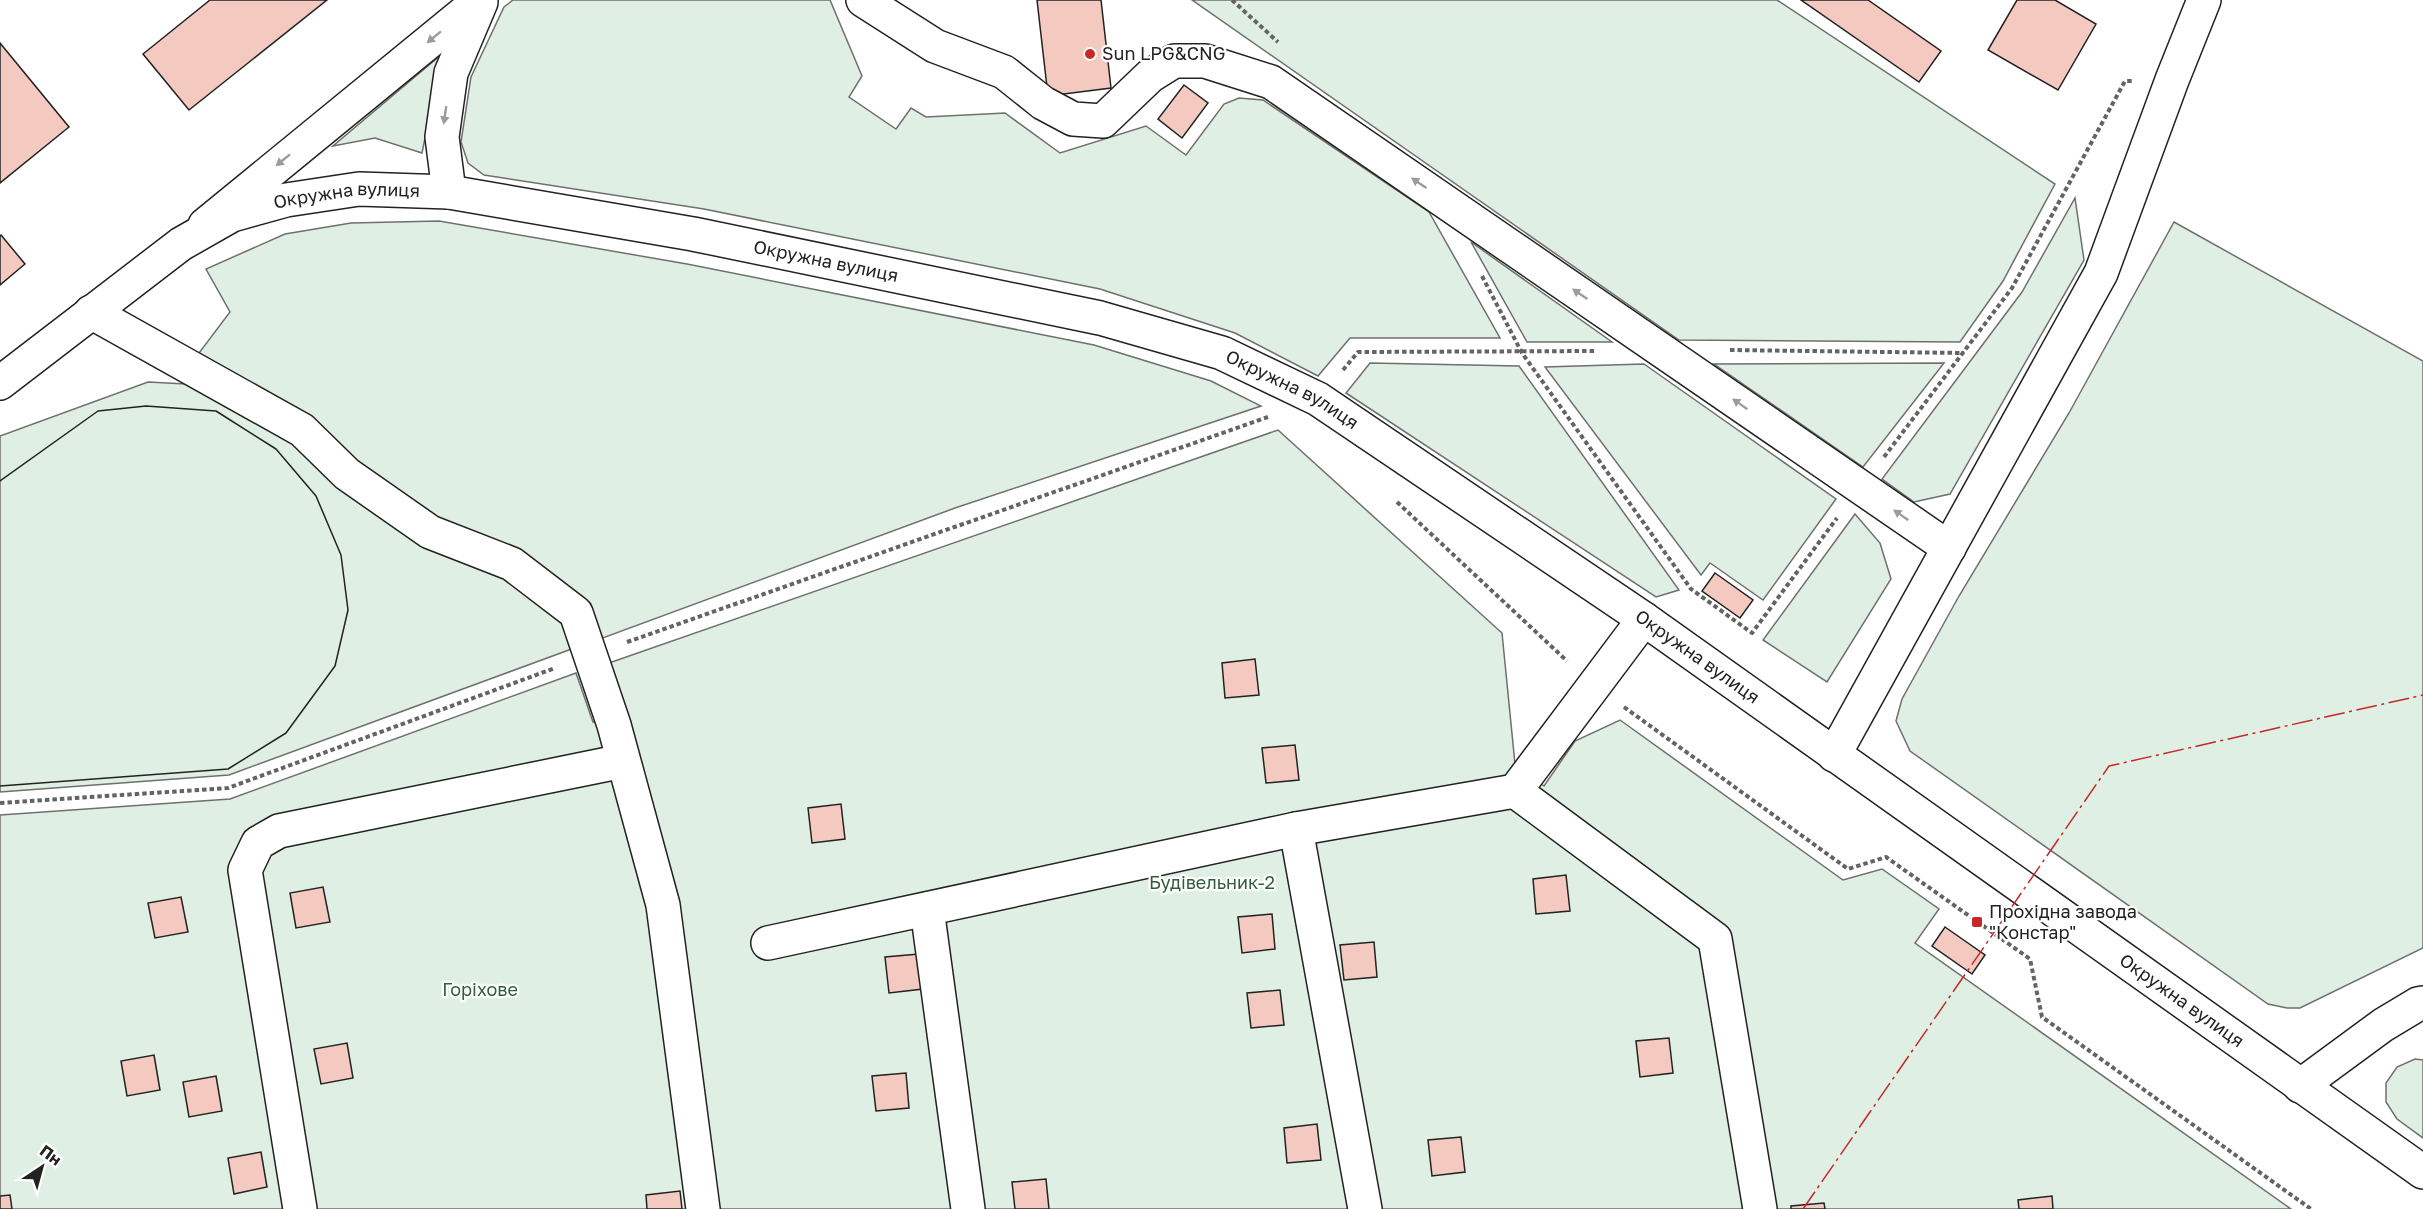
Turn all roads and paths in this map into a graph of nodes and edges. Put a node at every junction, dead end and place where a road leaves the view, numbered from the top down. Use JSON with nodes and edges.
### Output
{"nodes":[{"id":1,"x":481,"y":0,"type":"edge"},
{"id":2,"x":863,"y":0,"type":"edge"},
{"id":3,"x":1232,"y":0,"type":"edge"},
{"id":4,"x":2204,"y":0,"type":"edge"},
{"id":5,"x":1282,"y":45,"type":"dead end"},
{"id":6,"x":2172,"y":80,"type":"junction"},
{"id":7,"x":449,"y":192,"type":"junction"},
{"id":8,"x":181,"y":244,"type":"junction"},
{"id":9,"x":1479,"y":271,"type":"dead end"},
{"id":10,"x":91,"y":312,"type":"junction"},
{"id":11,"x":0,"y":384,"type":"edge"},
{"id":12,"x":1318,"y":399,"type":"junction"},
{"id":13,"x":1860,"y":487,"type":"junction"},
{"id":14,"x":1390,"y":495,"type":"dead end"},
{"id":15,"x":1949,"y":548,"type":"junction"},
{"id":16,"x":1644,"y":619,"type":"junction"},
{"id":17,"x":590,"y":654,"type":"junction"},
{"id":18,"x":1593,"y":686,"type":"junction"},
{"id":19,"x":1834,"y":755,"type":"junction"},
{"id":20,"x":623,"y":761,"type":"junction"},
{"id":21,"x":1515,"y":791,"type":"junction"},
{"id":22,"x":0,"y":803,"type":"edge"},
{"id":23,"x":1296,"y":829,"type":"junction"},
{"id":24,"x":927,"y":909,"type":"junction"},
{"id":25,"x":768,"y":943,"type":"dead end"},
{"id":26,"x":2423,"y":1003,"type":"edge"},
{"id":27,"x":2300,"y":1086,"type":"junction"},
{"id":28,"x":2423,"y":1172,"type":"edge"},
{"id":29,"x":300,"y":1209,"type":"edge"},
{"id":30,"x":703,"y":1209,"type":"edge"},
{"id":31,"x":968,"y":1209,"type":"edge"},
{"id":32,"x":1365,"y":1209,"type":"edge"},
{"id":33,"x":1760,"y":1209,"type":"edge"},
{"id":34,"x":2311,"y":1209,"type":"edge"}],
"edges":[{"from":1,"to":7,"type":"main road","one_way":true},
{"from":1,"to":8,"type":"main road","one_way":true},
{"from":13,"to":2,"type":"main road","one_way":true},
{"from":3,"to":5,"type":"path"},
{"from":4,"to":6,"type":"main road"},
{"from":6,"to":13,"type":"path"},
{"from":6,"to":15,"type":"main road"},
{"from":7,"to":8,"type":"main road","name":"Окружна вулиця"},
{"from":7,"to":12,"type":"main road","name":"Окружна вулиця"},
{"from":8,"to":10,"type":"main road","name":"Окружна вулиця"},
{"from":9,"to":13,"type":"path"},
{"from":10,"to":11,"type":"main road","name":"Окружна вулиця"},
{"from":10,"to":17,"type":"main road"},
{"from":12,"to":16,"type":"main road","name":"Окружна вулиця"},
{"from":12,"to":17,"type":"path"},
{"from":15,"to":13,"type":"main road","one_way":true},
{"from":14,"to":18,"type":"path"},
{"from":15,"to":19,"type":"main road"},
{"from":16,"to":18,"type":"main road"},
{"from":16,"to":19,"type":"main road","name":"Окружна вулиця"},
{"from":17,"to":20,"type":"main road"},
{"from":17,"to":22,"type":"path"},
{"from":18,"to":21,"type":"main road"},
{"from":18,"to":34,"type":"path"},
{"from":19,"to":27,"type":"main road","name":"Окружна вулиця"},
{"from":20,"to":29,"type":"main road"},
{"from":20,"to":30,"type":"main road"},
{"from":21,"to":23,"type":"main road"},
{"from":21,"to":33,"type":"main road"},
{"from":23,"to":24,"type":"main road"},
{"from":23,"to":32,"type":"main road"},
{"from":24,"to":25,"type":"main road"},
{"from":24,"to":31,"type":"main road"},
{"from":26,"to":27,"type":"main road"},
{"from":27,"to":28,"type":"main road","name":"Окружна вулиця"}]}
